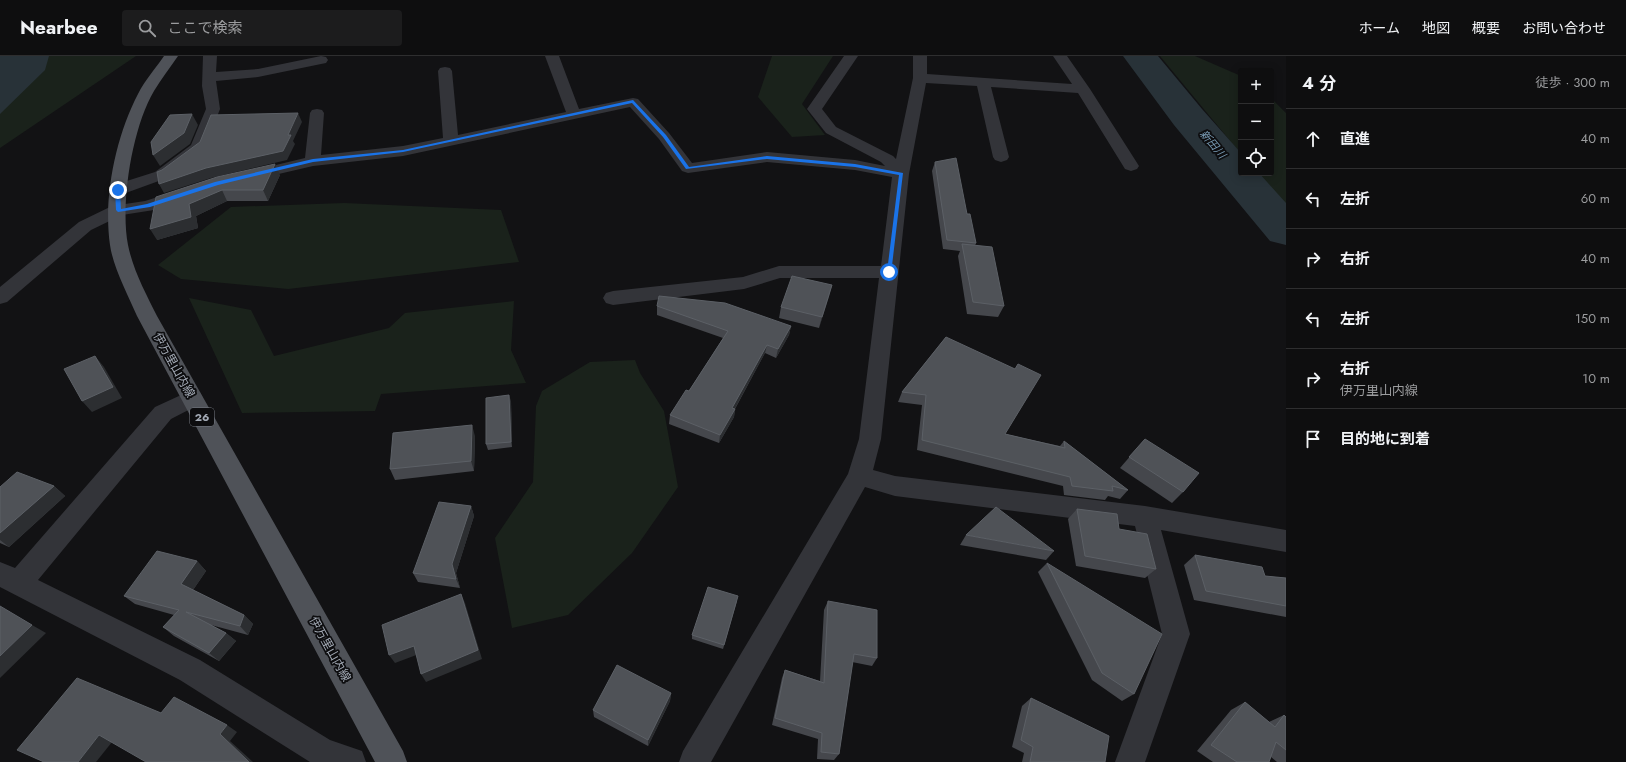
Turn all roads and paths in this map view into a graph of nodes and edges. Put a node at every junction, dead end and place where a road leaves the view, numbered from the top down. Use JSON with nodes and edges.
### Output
{"nodes":[{"id":1,"x":171,"y":56,"type":"edge"},
{"id":2,"x":210,"y":56,"type":"edge"},
{"id":3,"x":552,"y":56,"type":"edge"},
{"id":4,"x":851,"y":56,"type":"edge"},
{"id":5,"x":920,"y":56,"type":"edge"},
{"id":6,"x":1060,"y":56,"type":"edge"},
{"id":7,"x":321,"y":60,"type":"dead end"},
{"id":8,"x":445,"y":71,"type":"dead end"},
{"id":9,"x":209,"y":77,"type":"junction"},
{"id":10,"x":920,"y":78,"type":"junction"},
{"id":11,"x":983,"y":82,"type":"junction"},
{"id":12,"x":1083,"y":89,"type":"junction"},
{"id":13,"x":317,"y":113,"type":"dead end"},
{"id":14,"x":574,"y":114,"type":"junction"},
{"id":15,"x":451,"y":141,"type":"junction"},
{"id":16,"x":1001,"y":157,"type":"dead end"},
{"id":17,"x":313,"y":161,"type":"junction"},
{"id":18,"x":1131,"y":166,"type":"dead end"},
{"id":19,"x":901,"y":174,"type":"junction"},
{"id":20,"x":232,"y":180,"type":"edge"},
{"id":21,"x":196,"y":190,"type":"edge"},
{"id":22,"x":118,"y":200,"type":"junction"},
{"id":23,"x":889,"y":272,"type":"junction"},
{"id":24,"x":0,"y":274,"type":"edge"},
{"id":25,"x":22,"y":277,"type":"junction"},
{"id":26,"x":0,"y":297,"type":"edge"},
{"id":27,"x":612,"y":298,"type":"dead end"},
{"id":28,"x":192,"y":398,"type":"junction"},
{"id":29,"x":859,"y":476,"type":"junction"},
{"id":30,"x":1145,"y":516,"type":"junction"},
{"id":31,"x":1286,"y":541,"type":"edge"},
{"id":32,"x":10,"y":579,"type":"edge"},
{"id":33,"x":351,"y":762,"type":"edge"},
{"id":34,"x":392,"y":762,"type":"edge"},
{"id":35,"x":694,"y":762,"type":"edge"},
{"id":36,"x":1130,"y":762,"type":"edge"}],
"edges":[{"from":1,"to":22,"type":"main road","name":"伊万里山内線","number":"26"},
{"from":2,"to":9,"type":"street"},
{"from":3,"to":14,"type":"street"},
{"from":4,"to":19,"type":"street"},
{"from":5,"to":10,"type":"street"},
{"from":6,"to":12,"type":"street"},
{"from":7,"to":9,"type":"street"},
{"from":8,"to":15,"type":"street"},
{"from":9,"to":22,"type":"street"},
{"from":10,"to":11,"type":"street"},
{"from":10,"to":19,"type":"street"},
{"from":11,"to":12,"type":"street"},
{"from":11,"to":16,"type":"street"},
{"from":12,"to":18,"type":"street"},
{"from":13,"to":17,"type":"street"},
{"from":14,"to":15,"type":"street"},
{"from":14,"to":19,"type":"street"},
{"from":15,"to":17,"type":"street"},
{"from":17,"to":20,"type":"street"},
{"from":19,"to":23,"type":"street"},
{"from":21,"to":22,"type":"street"},
{"from":22,"to":25,"type":"street"},
{"from":22,"to":28,"type":"main road","name":"伊万里山内線","number":"26"},
{"from":23,"to":27,"type":"street"},
{"from":23,"to":29,"type":"street"},
{"from":24,"to":25,"type":"street"},
{"from":25,"to":26,"type":"street"},
{"from":28,"to":32,"type":"street"},
{"from":28,"to":34,"type":"main road","name":"伊万里山内線","number":"26"},
{"from":29,"to":30,"type":"street"},
{"from":29,"to":35,"type":"street"},
{"from":30,"to":31,"type":"street"},
{"from":30,"to":36,"type":"street"},
{"from":32,"to":33,"type":"street"}]}
